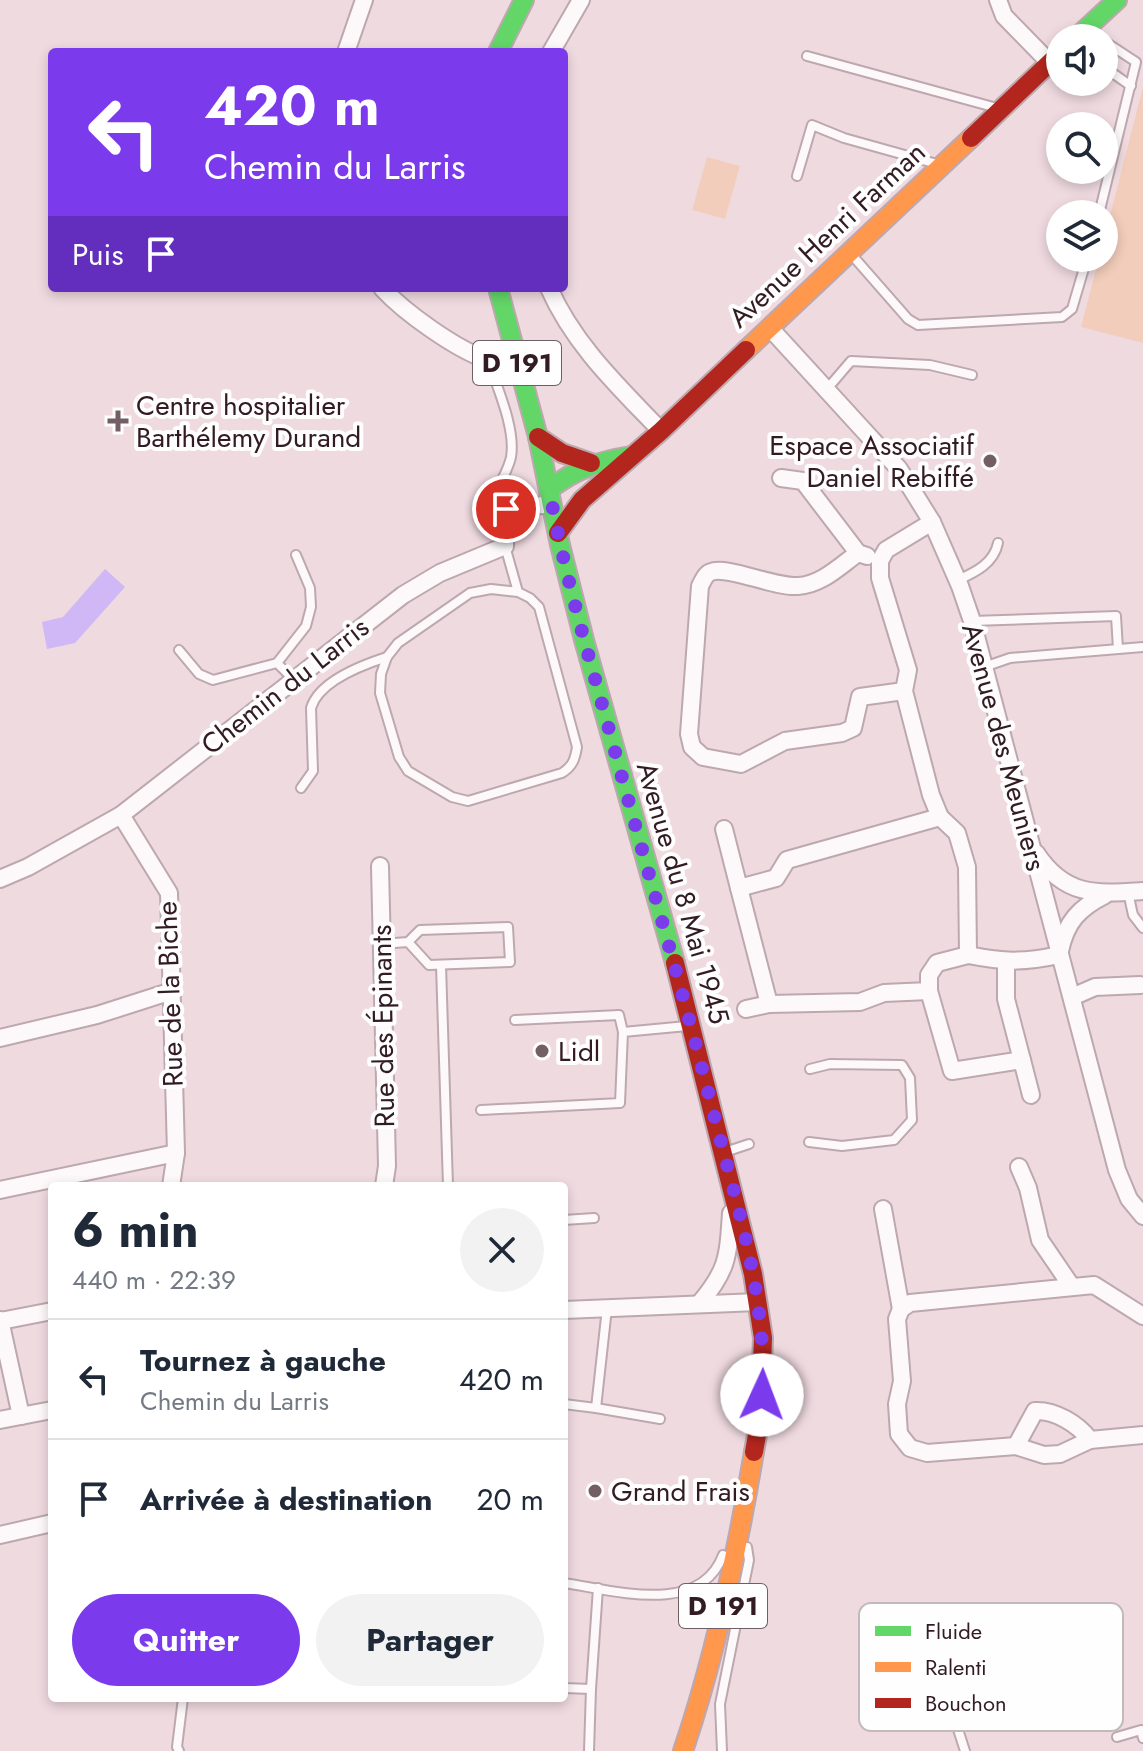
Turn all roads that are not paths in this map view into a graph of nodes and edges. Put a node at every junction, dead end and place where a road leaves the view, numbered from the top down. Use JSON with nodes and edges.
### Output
{"nodes":[{"id":1,"x":364,"y":0,"type":"edge"},
{"id":2,"x":524,"y":0,"type":"edge"},
{"id":3,"x":581,"y":0,"type":"edge"},
{"id":4,"x":998,"y":0,"type":"edge"},
{"id":5,"x":1117,"y":0,"type":"edge"},
{"id":6,"x":1100,"y":24,"type":"edge"},
{"id":7,"x":347,"y":48,"type":"edge"},
{"id":8,"x":500,"y":48,"type":"edge"},
{"id":9,"x":553,"y":48,"type":"edge"},
{"id":10,"x":1046,"y":51,"type":"edge"},
{"id":11,"x":1118,"y":51,"type":"edge"},
{"id":12,"x":807,"y":56,"type":"dead end"},
{"id":13,"x":1046,"y":67,"type":"edge"},
{"id":14,"x":1118,"y":77,"type":"edge"},
{"id":15,"x":1131,"y":86,"type":"junction"},
{"id":16,"x":1002,"y":110,"type":"junction"},
{"id":17,"x":941,"y":166,"type":"junction"},
{"id":18,"x":797,"y":176,"type":"dead end"},
{"id":19,"x":1102,"y":200,"type":"edge"},
{"id":20,"x":850,"y":252,"type":"junction"},
{"id":21,"x":1083,"y":272,"type":"edge"},
{"id":22,"x":387,"y":292,"type":"edge"},
{"id":23,"x":499,"y":292,"type":"edge"},
{"id":24,"x":551,"y":292,"type":"edge"},
{"id":25,"x":770,"y":328,"type":"junction"},
{"id":26,"x":514,"y":353,"type":"junction"},
{"id":27,"x":488,"y":360,"type":"junction"},
{"id":28,"x":972,"y":375,"type":"dead end"},
{"id":29,"x":827,"y":389,"type":"junction"},
{"id":30,"x":661,"y":431,"type":"junction"},
{"id":31,"x":538,"y":437,"type":"junction"},
{"id":32,"x":632,"y":456,"type":"junction"},
{"id":33,"x":591,"y":463,"type":"junction"},
{"id":34,"x":781,"y":478,"type":"dead end"},
{"id":35,"x":551,"y":496,"type":"junction"},
{"id":36,"x":582,"y":500,"type":"junction"},
{"id":37,"x":494,"y":511,"type":"dead end"},
{"id":38,"x":932,"y":522,"type":"junction"},
{"id":39,"x":558,"y":533,"type":"junction"},
{"id":40,"x":998,"y":543,"type":"dead end"},
{"id":41,"x":505,"y":546,"type":"junction"},
{"id":42,"x":858,"y":553,"type":"junction"},
{"id":43,"x":296,"y":555,"type":"dead end"},
{"id":44,"x":880,"y":561,"type":"junction"},
{"id":45,"x":957,"y":580,"type":"junction"},
{"id":46,"x":518,"y":592,"type":"junction"},
{"id":47,"x":972,"y":621,"type":"junction"},
{"id":48,"x":1143,"y":647,"type":"edge"},
{"id":49,"x":1118,"y":649,"type":"junction"},
{"id":50,"x":179,"y":650,"type":"dead end"},
{"id":51,"x":387,"y":657,"type":"junction"},
{"id":52,"x":277,"y":663,"type":"junction"},
{"id":53,"x":983,"y":667,"type":"junction"},
{"id":54,"x":294,"y":680,"type":"junction"},
{"id":55,"x":904,"y":691,"type":"junction"},
{"id":56,"x":301,"y":788,"type":"dead end"},
{"id":57,"x":121,"y":815,"type":"junction"},
{"id":58,"x":940,"y":817,"type":"junction"},
{"id":59,"x":724,"y":829,"type":"dead end"},
{"id":60,"x":1029,"y":843,"type":"junction"},
{"id":61,"x":380,"y":866,"type":"dead end"},
{"id":62,"x":0,"y":879,"type":"edge"},
{"id":63,"x":739,"y":888,"type":"junction"},
{"id":64,"x":1136,"y":892,"type":"edge"},
{"id":65,"x":1106,"y":894,"type":"junction"},
{"id":66,"x":1143,"y":928,"type":"edge"},
{"id":67,"x":408,"y":942,"type":"junction"},
{"id":68,"x":380,"y":944,"type":"junction"},
{"id":69,"x":968,"y":955,"type":"junction"},
{"id":70,"x":1059,"y":955,"type":"junction"},
{"id":71,"x":1006,"y":962,"type":"junction"},
{"id":72,"x":441,"y":965,"type":"junction"},
{"id":73,"x":1140,"y":985,"type":"dead end"},
{"id":74,"x":172,"y":991,"type":"junction"},
{"id":75,"x":929,"y":991,"type":"junction"},
{"id":76,"x":1079,"y":994,"type":"dead end"},
{"id":77,"x":769,"y":1004,"type":"junction"},
{"id":78,"x":746,"y":1009,"type":"dead end"},
{"id":79,"x":515,"y":1020,"type":"dead end"},
{"id":80,"x":692,"y":1025,"type":"junction"},
{"id":81,"x":623,"y":1032,"type":"junction"},
{"id":82,"x":0,"y":1038,"type":"edge"},
{"id":83,"x":1022,"y":1060,"type":"junction"},
{"id":84,"x":810,"y":1069,"type":"dead end"},
{"id":85,"x":1031,"y":1095,"type":"dead end"},
{"id":86,"x":481,"y":1110,"type":"dead end"},
{"id":87,"x":809,"y":1142,"type":"dead end"},
{"id":88,"x":749,"y":1144,"type":"dead end"},
{"id":89,"x":723,"y":1152,"type":"junction"},
{"id":90,"x":176,"y":1153,"type":"junction"},
{"id":91,"x":1019,"y":1167,"type":"dead end"},
{"id":92,"x":172,"y":1182,"type":"edge"},
{"id":93,"x":385,"y":1182,"type":"edge"},
{"id":94,"x":448,"y":1182,"type":"edge"},
{"id":95,"x":732,"y":1188,"type":"junction"},
{"id":96,"x":0,"y":1190,"type":"edge"},
{"id":97,"x":883,"y":1209,"type":"dead end"},
{"id":98,"x":1143,"y":1216,"type":"edge"},
{"id":99,"x":594,"y":1218,"type":"dead end"},
{"id":100,"x":568,"y":1220,"type":"edge"},
{"id":101,"x":1072,"y":1287,"type":"junction"},
{"id":102,"x":758,"y":1302,"type":"junction"},
{"id":103,"x":699,"y":1304,"type":"junction"},
{"id":104,"x":607,"y":1308,"type":"junction"},
{"id":105,"x":901,"y":1309,"type":"junction"},
{"id":106,"x":568,"y":1310,"type":"edge"},
{"id":107,"x":48,"y":1312,"type":"edge"},
{"id":108,"x":1143,"y":1316,"type":"edge"},
{"id":109,"x":0,"y":1320,"type":"edge"},
{"id":110,"x":568,"y":1404,"type":"edge"},
{"id":111,"x":596,"y":1408,"type":"junction"},
{"id":112,"x":48,"y":1411,"type":"edge"},
{"id":113,"x":21,"y":1416,"type":"junction"},
{"id":114,"x":660,"y":1419,"type":"dead end"},
{"id":115,"x":0,"y":1420,"type":"edge"},
{"id":116,"x":1143,"y":1435,"type":"edge"},
{"id":117,"x":1090,"y":1440,"type":"junction"},
{"id":118,"x":1016,"y":1446,"type":"junction"},
{"id":119,"x":743,"y":1520,"type":"junction"},
{"id":120,"x":48,"y":1524,"type":"edge"},
{"id":121,"x":0,"y":1535,"type":"edge"},
{"id":122,"x":568,"y":1584,"type":"edge"},
{"id":123,"x":598,"y":1588,"type":"junction"},
{"id":124,"x":568,"y":1688,"type":"edge"},
{"id":125,"x":591,"y":1689,"type":"junction"},
{"id":126,"x":703,"y":1692,"type":"junction"},
{"id":127,"x":183,"y":1702,"type":"edge"},
{"id":128,"x":959,"y":1731,"type":"edge"},
{"id":129,"x":1117,"y":1737,"type":"dead end"},
{"id":130,"x":1143,"y":1738,"type":"edge"},
{"id":131,"x":179,"y":1751,"type":"edge"},
{"id":132,"x":589,"y":1751,"type":"edge"},
{"id":133,"x":683,"y":1751,"type":"edge"},
{"id":134,"x":696,"y":1751,"type":"edge"},
{"id":135,"x":722,"y":1751,"type":"edge"},
{"id":136,"x":965,"y":1751,"type":"edge"}],
"edges":[{"from":1,"to":7,"type":"street"},
{"from":2,"to":8,"type":"main road"},
{"from":3,"to":9,"type":"street"},
{"from":4,"to":10,"type":"street"},
{"from":5,"to":6,"type":"main road"},
{"from":11,"to":15,"type":"lane"},
{"from":12,"to":16,"type":"lane"},
{"from":13,"to":16,"type":"main road","name":"Avenue Henri Farman"},
{"from":14,"to":15,"type":"lane"},
{"from":15,"to":19,"type":"lane"},
{"from":16,"to":17,"type":"main road","name":"Avenue Henri Farman"},
{"from":17,"to":18,"type":"lane"},
{"from":17,"to":20,"type":"main road","name":"Avenue Henri Farman"},
{"from":20,"to":21,"type":"lane"},
{"from":20,"to":25,"type":"main road","name":"Avenue Henri Farman"},
{"from":22,"to":27,"type":"street"},
{"from":23,"to":26,"type":"main road","name":"Avenue du 8 Mai 1945","number":"D 191"},
{"from":24,"to":30,"type":"street"},
{"from":25,"to":29,"type":"street","name":"Avenue des Meuniers"},
{"from":25,"to":30,"type":"main road","name":"Avenue Henri Farman"},
{"from":26,"to":27,"type":"lane"},
{"from":26,"to":31,"type":"main road","name":"Avenue du 8 Mai 1945","number":"D 191"},
{"from":27,"to":37,"type":"lane"},
{"from":28,"to":29,"type":"lane"},
{"from":29,"to":38,"type":"street","name":"Avenue des Meuniers"},
{"from":30,"to":32,"type":"main road","name":"Avenue Henri Farman"},
{"from":31,"to":33,"type":"main road"},
{"from":31,"to":35,"type":"main road","name":"Avenue du 8 Mai 1945","number":"D 191"},
{"from":32,"to":33,"type":"main road"},
{"from":32,"to":36,"type":"main road","name":"Avenue Henri Farman"},
{"from":33,"to":35,"type":"main road"},
{"from":34,"to":42,"type":"street"},
{"from":35,"to":36,"type":"main road"},
{"from":35,"to":39,"type":"main road","name":"Avenue du 8 Mai 1945","number":"D 191"},
{"from":35,"to":41,"type":"street"},
{"from":36,"to":39,"type":"main road","name":"Avenue Henri Farman"},
{"from":38,"to":44,"type":"street"},
{"from":38,"to":45,"type":"street","name":"Avenue des Meuniers"},
{"from":39,"to":80,"type":"main road","name":"Avenue du 8 Mai 1945","number":"D 191"},
{"from":40,"to":45,"type":"lane"},
{"from":41,"to":46,"type":"lane"},
{"from":41,"to":54,"type":"street","name":"Chemin du Larris"},
{"from":42,"to":44,"type":"street"},
{"from":42,"to":55,"type":"street"},
{"from":43,"to":52,"type":"lane"},
{"from":44,"to":55,"type":"street"},
{"from":45,"to":47,"type":"street","name":"Avenue des Meuniers"},
{"from":46,"to":51,"type":"lane"},
{"from":46,"to":51,"type":"lane"},
{"from":47,"to":49,"type":"lane"},
{"from":47,"to":53,"type":"street","name":"Avenue des Meuniers"},
{"from":48,"to":49,"type":"lane"},
{"from":49,"to":53,"type":"lane"},
{"from":50,"to":52,"type":"lane"},
{"from":51,"to":56,"type":"lane"},
{"from":52,"to":54,"type":"lane"},
{"from":53,"to":60,"type":"street","name":"Avenue des Meuniers"},
{"from":54,"to":57,"type":"street","name":"Chemin du Larris"},
{"from":55,"to":58,"type":"street"},
{"from":57,"to":62,"type":"street","name":"Chemin du Larris"},
{"from":57,"to":74,"type":"street","name":"Rue de la Biche"},
{"from":58,"to":63,"type":"street"},
{"from":58,"to":69,"type":"street"},
{"from":59,"to":63,"type":"street"},
{"from":60,"to":65,"type":"street"},
{"from":60,"to":70,"type":"street","name":"Avenue des Meuniers"},
{"from":61,"to":68,"type":"street","name":"Rue des Épinants"},
{"from":63,"to":77,"type":"street"},
{"from":64,"to":65,"type":"street"},
{"from":64,"to":66,"type":"lane"},
{"from":65,"to":70,"type":"street"},
{"from":67,"to":68,"type":"lane"},
{"from":67,"to":72,"type":"lane"},
{"from":67,"to":72,"type":"lane"},
{"from":68,"to":93,"type":"street","name":"Rue des Épinants"},
{"from":69,"to":71,"type":"street"},
{"from":69,"to":75,"type":"street"},
{"from":70,"to":71,"type":"street"},
{"from":70,"to":98,"type":"street","name":"Avenue des Meuniers"},
{"from":71,"to":83,"type":"street"},
{"from":72,"to":94,"type":"lane"},
{"from":73,"to":76,"type":"street"},
{"from":74,"to":82,"type":"street"},
{"from":74,"to":90,"type":"street","name":"Rue de la Biche"},
{"from":75,"to":77,"type":"street"},
{"from":75,"to":83,"type":"street"},
{"from":77,"to":78,"type":"street"},
{"from":79,"to":81,"type":"lane"},
{"from":80,"to":81,"type":"lane"},
{"from":80,"to":89,"type":"main road","name":"Avenue du 8 Mai 1945","number":"D 191"},
{"from":81,"to":86,"type":"lane"},
{"from":83,"to":85,"type":"street"},
{"from":84,"to":87,"type":"lane"},
{"from":88,"to":89,"type":"lane"},
{"from":89,"to":95,"type":"main road","name":"Avenue du 8 Mai 1945","number":"D 191"},
{"from":90,"to":92,"type":"street","name":"Rue de la Biche"},
{"from":90,"to":96,"type":"street"},
{"from":91,"to":101,"type":"street"},
{"from":95,"to":102,"type":"main road","name":"Avenue du 8 Mai 1945","number":"D 191"},
{"from":95,"to":103,"type":"street"},
{"from":97,"to":105,"type":"street"},
{"from":99,"to":100,"type":"lane"},
{"from":101,"to":105,"type":"street"},
{"from":101,"to":108,"type":"street"},
{"from":102,"to":103,"type":"street"},
{"from":102,"to":119,"type":"main road","name":"Avenue du 8 Mai 1945","number":"D 191"},
{"from":103,"to":104,"type":"street"},
{"from":104,"to":106,"type":"street"},
{"from":104,"to":111,"type":"lane"},
{"from":105,"to":118,"type":"street"},
{"from":107,"to":109,"type":"street"},
{"from":109,"to":113,"type":"street"},
{"from":110,"to":111,"type":"lane"},
{"from":111,"to":114,"type":"lane"},
{"from":112,"to":113,"type":"street"},
{"from":113,"to":115,"type":"street"},
{"from":116,"to":117,"type":"street"},
{"from":117,"to":118,"type":"street"},
{"from":117,"to":118,"type":"street"},
{"from":119,"to":123,"type":"lane"},
{"from":119,"to":126,"type":"main road","name":"Avenue du 8 Mai 1945","number":"D 191"},
{"from":119,"to":135,"type":"lane"},
{"from":120,"to":121,"type":"street"},
{"from":122,"to":123,"type":"lane"},
{"from":123,"to":125,"type":"lane"},
{"from":124,"to":125,"type":"lane"},
{"from":125,"to":132,"type":"lane"},
{"from":126,"to":133,"type":"main road","name":"Avenue du 8 Mai 1945","number":"D 191"},
{"from":126,"to":134,"type":"main road"},
{"from":127,"to":131,"type":"lane"},
{"from":128,"to":136,"type":"lane"},
{"from":129,"to":130,"type":"lane"}]}
